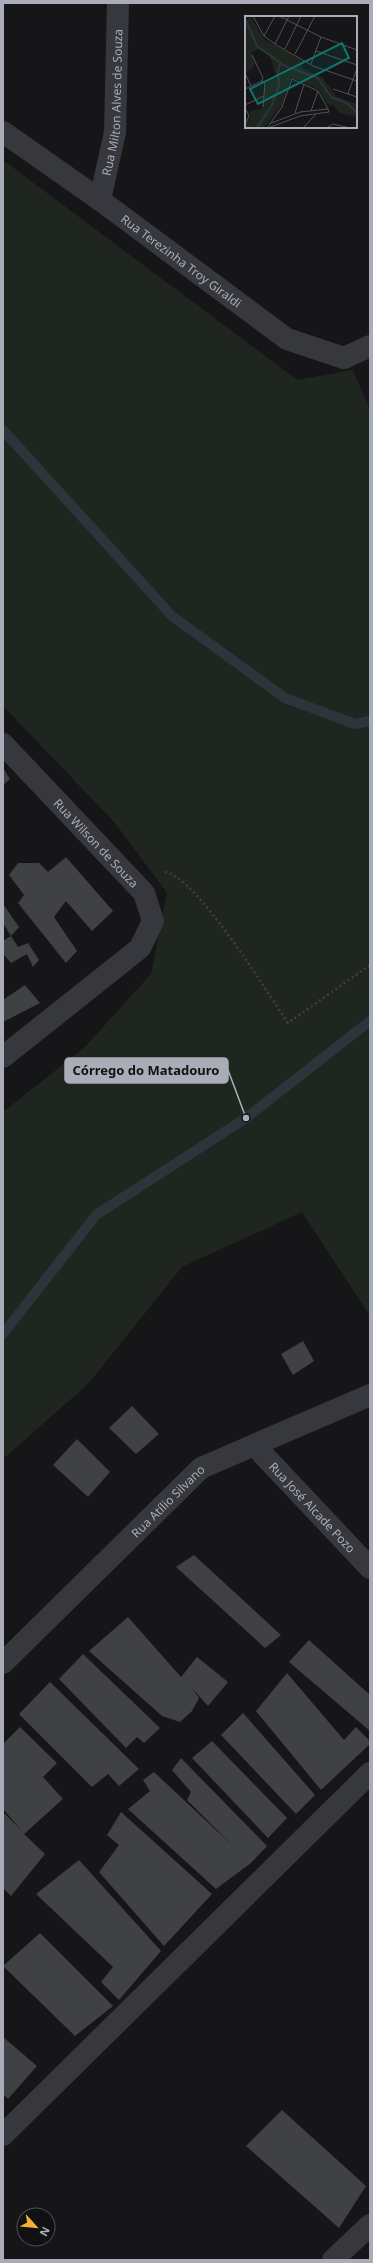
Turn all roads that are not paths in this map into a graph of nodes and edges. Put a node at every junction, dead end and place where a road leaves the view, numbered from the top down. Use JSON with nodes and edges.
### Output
{"nodes":[{"id":1,"x":118,"y":3,"type":"edge"},
{"id":2,"x":3,"y":132,"type":"edge"},
{"id":3,"x":100,"y":200,"type":"junction"},
{"id":4,"x":370,"y":346,"type":"edge"},
{"id":5,"x":3,"y":744,"type":"edge"},
{"id":6,"x":3,"y":1057,"type":"edge"},
{"id":7,"x":370,"y":1395,"type":"edge"},
{"id":8,"x":255,"y":1446,"type":"junction"},
{"id":9,"x":370,"y":1568,"type":"edge"},
{"id":10,"x":3,"y":1663,"type":"edge"},
{"id":11,"x":370,"y":1773,"type":"edge"},
{"id":12,"x":3,"y":2135,"type":"edge"},
{"id":13,"x":370,"y":2225,"type":"edge"},
{"id":14,"x":333,"y":2260,"type":"edge"}],
"edges":[{"from":1,"to":3,"type":"street","name":"Rua Milton Alves de Souza"},
{"from":2,"to":3,"type":"street","name":"Rua Terezinha Troy Giraldi"},
{"from":3,"to":4,"type":"street","name":"Rua Terezinha Troy Giraldi"},
{"from":5,"to":6,"type":"street","name":"Rua Wilson de Souza"},
{"from":7,"to":8,"type":"street","name":"Rua Atílio Silvano"},
{"from":8,"to":9,"type":"street","name":"Rua José Alcade Pozo"},
{"from":8,"to":10,"type":"street","name":"Rua Atílio Silvano"},
{"from":11,"to":12,"type":"street"},
{"from":13,"to":14,"type":"street"}]}
